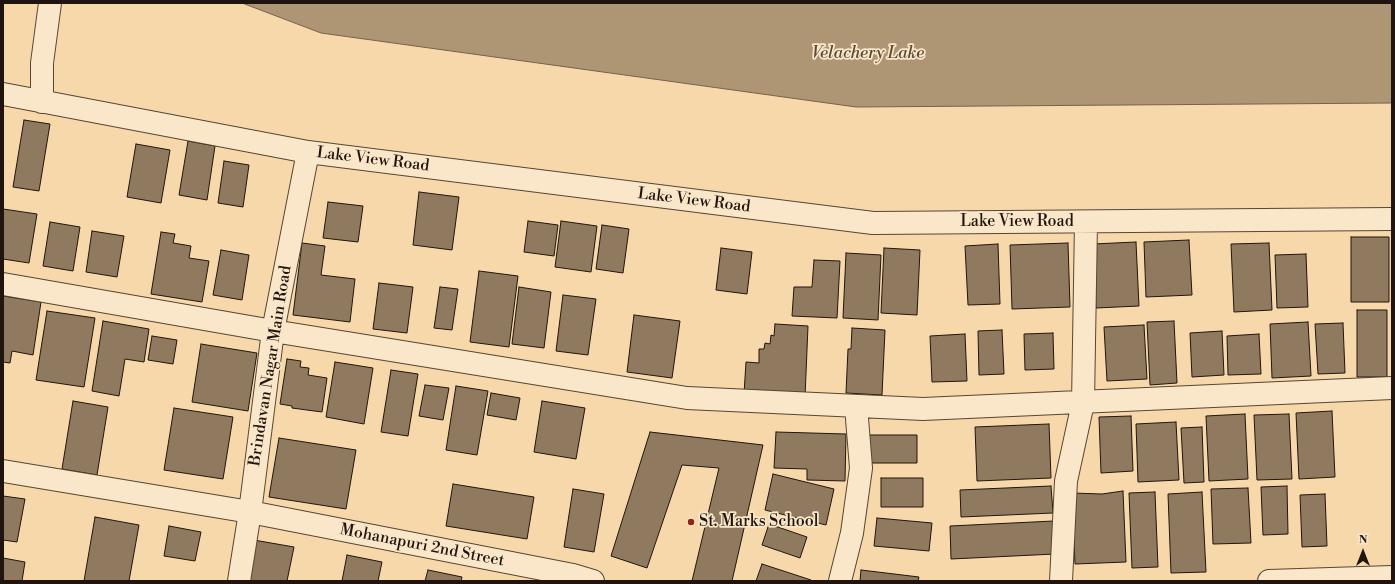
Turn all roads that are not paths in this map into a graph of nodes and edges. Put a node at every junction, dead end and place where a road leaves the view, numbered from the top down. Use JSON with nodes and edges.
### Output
{"nodes":[{"id":1,"x":50,"y":3,"type":"edge"},
{"id":2,"x":3,"y":94,"type":"edge"},
{"id":3,"x":42,"y":102,"type":"junction"},
{"id":4,"x":308,"y":152,"type":"junction"},
{"id":5,"x":1392,"y":219,"type":"edge"},
{"id":6,"x":1086,"y":222,"type":"junction"},
{"id":7,"x":3,"y":284,"type":"edge"},
{"id":8,"x":273,"y":331,"type":"junction"},
{"id":9,"x":1392,"y":388,"type":"edge"},
{"id":10,"x":1083,"y":402,"type":"junction"},
{"id":11,"x":856,"y":406,"type":"junction"},
{"id":12,"x":3,"y":471,"type":"edge"},
{"id":13,"x":250,"y":512,"type":"junction"},
{"id":14,"x":1392,"y":577,"type":"edge"},
{"id":15,"x":239,"y":581,"type":"edge"},
{"id":16,"x":593,"y":581,"type":"edge"},
{"id":17,"x":840,"y":581,"type":"edge"},
{"id":18,"x":1061,"y":581,"type":"edge"},
{"id":19,"x":1268,"y":581,"type":"edge"}],
"edges":[{"from":1,"to":3,"type":"street"},
{"from":2,"to":3,"type":"street","name":"Lake View Road"},
{"from":3,"to":4,"type":"street","name":"Lake View Road"},
{"from":4,"to":6,"type":"street","name":"Lake View Road"},
{"from":4,"to":8,"type":"street","name":"Brindavan Nagar Main Road"},
{"from":5,"to":6,"type":"street","name":"Lake View Road"},
{"from":6,"to":10,"type":"street"},
{"from":7,"to":8,"type":"street"},
{"from":8,"to":11,"type":"street"},
{"from":8,"to":13,"type":"street","name":"Brindavan Nagar Main Road"},
{"from":9,"to":10,"type":"street"},
{"from":10,"to":11,"type":"street"},
{"from":10,"to":18,"type":"street"},
{"from":11,"to":17,"type":"street"},
{"from":12,"to":13,"type":"street","name":"Mohanapuri 2nd Street"},
{"from":13,"to":15,"type":"street","name":"Brindavan Nagar Main Road"},
{"from":13,"to":16,"type":"street","name":"Mohanapuri 2nd Street"},
{"from":14,"to":19,"type":"street"}]}
